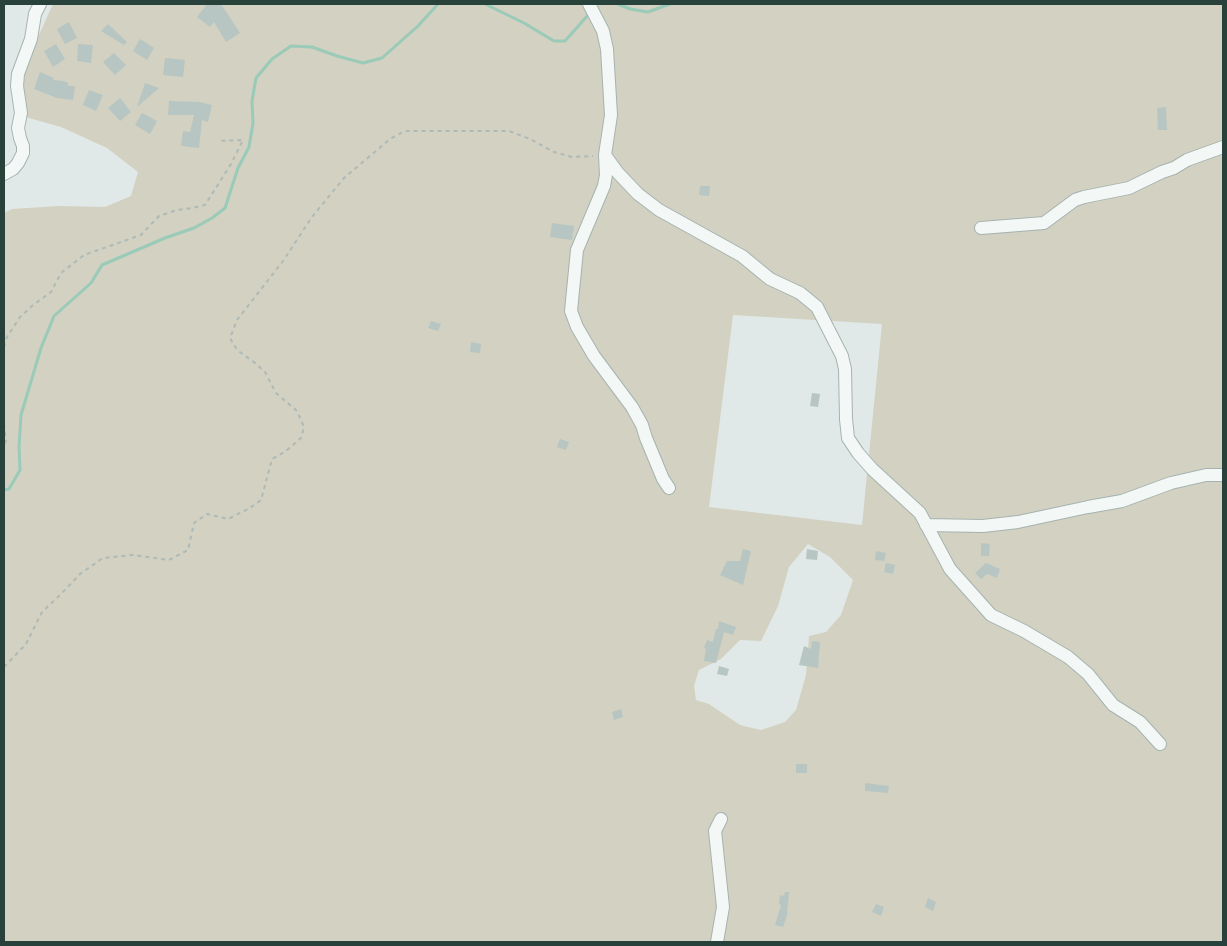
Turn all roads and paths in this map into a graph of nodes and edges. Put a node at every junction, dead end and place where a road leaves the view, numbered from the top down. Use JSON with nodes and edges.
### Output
{"nodes":[{"id":1,"x":40,"y":4,"type":"edge"},
{"id":2,"x":589,"y":4,"type":"edge"},
{"id":3,"x":218,"y":141,"type":"dead end"},
{"id":4,"x":1223,"y":147,"type":"edge"},
{"id":5,"x":605,"y":155,"type":"junction"},
{"id":6,"x":4,"y":174,"type":"edge"},
{"id":7,"x":981,"y":228,"type":"dead end"},
{"id":8,"x":4,"y":347,"type":"edge"},
{"id":9,"x":4,"y":424,"type":"edge"},
{"id":10,"x":4,"y":446,"type":"edge"},
{"id":11,"x":1223,"y":475,"type":"edge"},
{"id":12,"x":669,"y":488,"type":"dead end"},
{"id":13,"x":926,"y":525,"type":"junction"},
{"id":14,"x":4,"y":667,"type":"edge"},
{"id":15,"x":1160,"y":744,"type":"dead end"},
{"id":16,"x":721,"y":819,"type":"dead end"},
{"id":17,"x":717,"y":942,"type":"edge"}],
"edges":[{"from":1,"to":6,"type":"street"},
{"from":2,"to":5,"type":"street"},
{"from":3,"to":8,"type":"path"},
{"from":4,"to":7,"type":"street"},
{"from":5,"to":12,"type":"street"},
{"from":5,"to":13,"type":"street"},
{"from":5,"to":14,"type":"path"},
{"from":9,"to":10,"type":"path"},
{"from":11,"to":13,"type":"street"},
{"from":13,"to":15,"type":"street"},
{"from":16,"to":17,"type":"street"}]}
